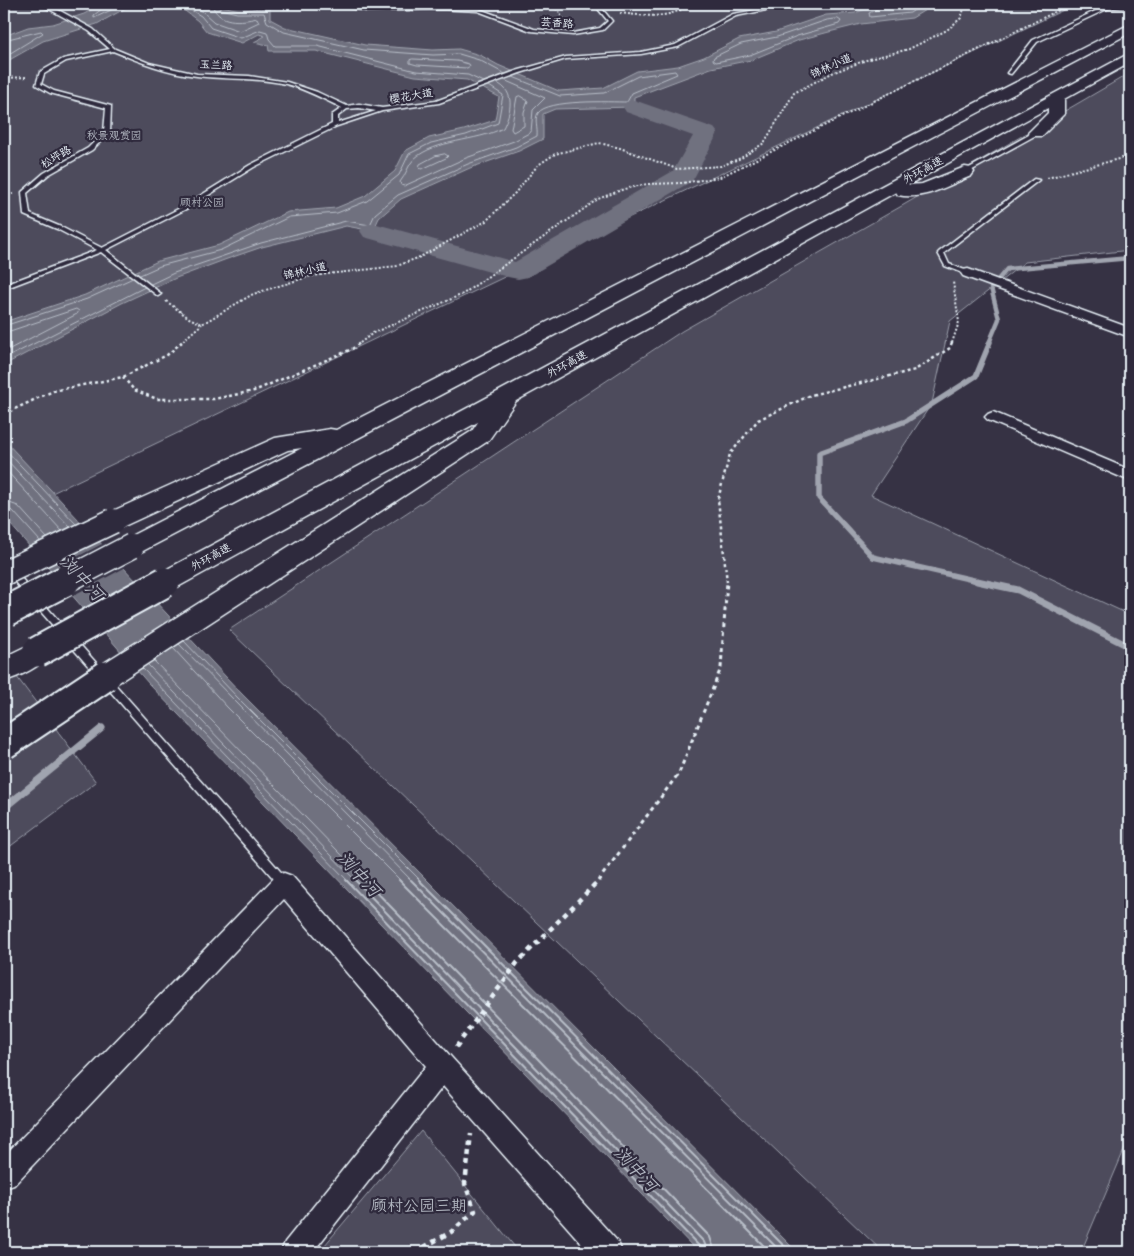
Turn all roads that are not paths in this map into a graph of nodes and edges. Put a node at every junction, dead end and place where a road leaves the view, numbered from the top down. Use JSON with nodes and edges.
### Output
{"nodes":[{"id":1,"x":39,"y":4,"type":"edge"},
{"id":2,"x":330,"y":4,"type":"edge"},
{"id":3,"x":596,"y":4,"type":"edge"},
{"id":4,"x":795,"y":4,"type":"edge"},
{"id":5,"x":1130,"y":5,"type":"edge"},
{"id":6,"x":1130,"y":28,"type":"edge"},
{"id":7,"x":113,"y":50,"type":"junction"},
{"id":8,"x":1130,"y":57,"type":"edge"},
{"id":9,"x":1009,"y":73,"type":"joint"},
{"id":10,"x":1056,"y":98,"type":"junction"},
{"id":11,"x":992,"y":99,"type":"junction"},
{"id":12,"x":346,"y":108,"type":"junction"},
{"id":13,"x":382,"y":110,"type":"junction"},
{"id":14,"x":335,"y":125,"type":"junction"},
{"id":15,"x":1036,"y":133,"type":"joint"},
{"id":16,"x":966,"y":172,"type":"joint"},
{"id":17,"x":1036,"y":180,"type":"road end"},
{"id":18,"x":880,"y":194,"type":"junction"},
{"id":19,"x":102,"y":250,"type":"junction"},
{"id":20,"x":968,"y":273,"type":"joint"},
{"id":21,"x":4,"y":287,"type":"edge"},
{"id":22,"x":158,"y":294,"type":"road end"},
{"id":23,"x":1130,"y":333,"type":"edge"},
{"id":24,"x":509,"y":395,"type":"junction"},
{"id":25,"x":993,"y":417,"type":"dead end"},
{"id":26,"x":351,"y":432,"type":"junction"},
{"id":27,"x":1130,"y":476,"type":"edge"},
{"id":28,"x":4,"y":564,"type":"edge"},
{"id":29,"x":4,"y":572,"type":"edge"},
{"id":30,"x":5,"y":612,"type":"edge"},
{"id":31,"x":4,"y":670,"type":"edge"},
{"id":32,"x":4,"y":744,"type":"edge"},
{"id":33,"x":284,"y":884,"type":"junction"},
{"id":34,"x":446,"y":1060,"type":"junction"},
{"id":35,"x":4,"y":1175,"type":"edge"},
{"id":36,"x":295,"y":1252,"type":"edge"},
{"id":37,"x":608,"y":1252,"type":"edge"}],
"edges":[{"from":1,"to":7,"type":"lane","name":"玉兰路"},
{"from":2,"to":3,"type":"lane","name":"芸香路"},
{"from":4,"to":13,"type":"lane","name":"樱花大道"},
{"from":5,"to":9,"type":"lane"},
{"from":6,"to":11,"type":"highway"},
{"from":7,"to":12,"type":"lane","name":"玉兰路"},
{"from":7,"to":19,"type":"lane","name":"松坪路"},
{"from":8,"to":10,"type":"highway","name":"外环高速"},
{"from":9,"to":11,"type":"highway"},
{"from":10,"to":15,"type":"highway"},
{"from":10,"to":18,"type":"highway","name":"外环高速"},
{"from":11,"to":26,"type":"highway"},
{"from":12,"to":13,"type":"lane","name":"樱花大道"},
{"from":12,"to":14,"type":"lane"},
{"from":13,"to":14,"type":"lane"},
{"from":14,"to":19,"type":"lane"},
{"from":15,"to":16,"type":"lane"},
{"from":16,"to":18,"type":"highway"},
{"from":17,"to":20,"type":"lane"},
{"from":18,"to":24,"type":"highway","name":"外环高速"},
{"from":19,"to":21,"type":"lane"},
{"from":19,"to":22,"type":"lane","name":"松坪路"},
{"from":20,"to":23,"type":"street"},
{"from":24,"to":31,"type":"highway","name":"外环高速","bridge":true},
{"from":24,"to":32,"type":"highway","bridge":true},
{"from":25,"to":27,"type":"street"},
{"from":26,"to":29,"type":"highway","bridge":true},
{"from":26,"to":30,"type":"highway","bridge":true},
{"from":28,"to":33,"type":"lane"},
{"from":33,"to":34,"type":"street"},
{"from":33,"to":35,"type":"street"},
{"from":34,"to":36,"type":"street"},
{"from":34,"to":37,"type":"street"}]}
